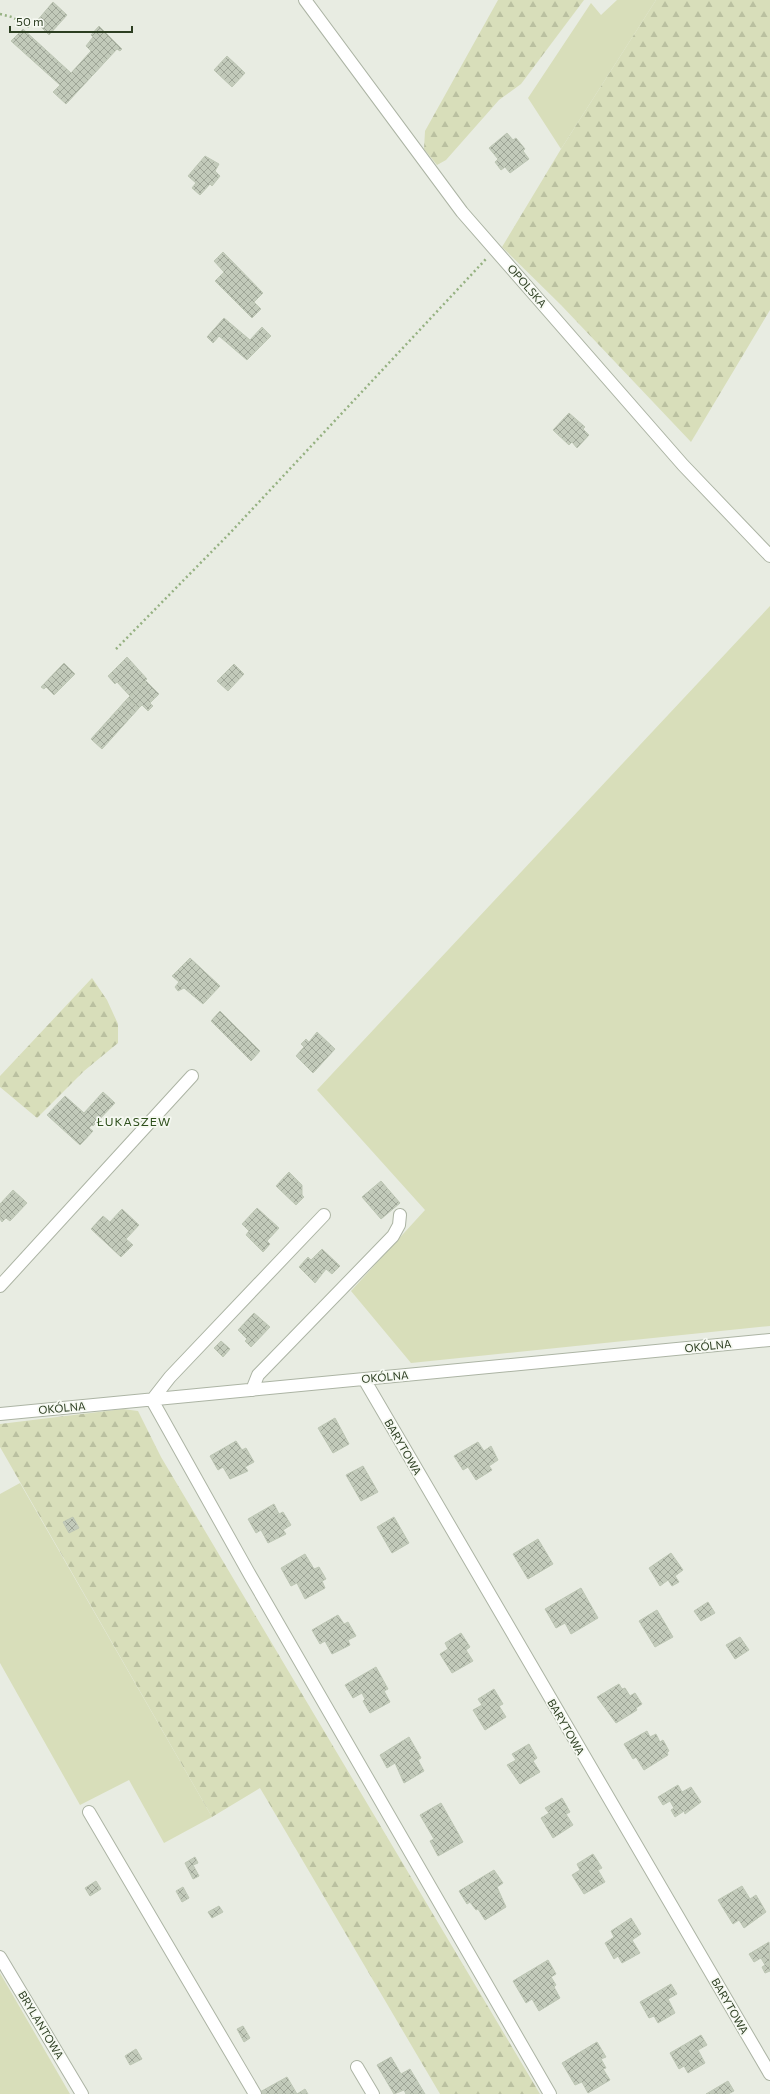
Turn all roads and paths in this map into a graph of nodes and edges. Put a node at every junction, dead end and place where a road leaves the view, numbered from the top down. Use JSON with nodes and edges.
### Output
{"nodes":[{"id":1,"x":305,"y":0,"type":"edge"},
{"id":2,"x":0,"y":14,"type":"edge"},
{"id":3,"x":30,"y":27,"type":"dead end"},
{"id":4,"x":495,"y":249,"type":"junction"},
{"id":5,"x":770,"y":556,"type":"edge"},
{"id":6,"x":116,"y":649,"type":"dead end"},
{"id":7,"x":192,"y":1076,"type":"dead end"},
{"id":8,"x":324,"y":1215,"type":"dead end"},
{"id":9,"x":400,"y":1215,"type":"dead end"},
{"id":10,"x":0,"y":1286,"type":"edge"},
{"id":11,"x":770,"y":1340,"type":"edge"},
{"id":12,"x":364,"y":1379,"type":"junction"},
{"id":13,"x":252,"y":1390,"type":"junction"},
{"id":14,"x":152,"y":1400,"type":"junction"},
{"id":15,"x":0,"y":1414,"type":"edge"},
{"id":16,"x":89,"y":1812,"type":"dead end"},
{"id":17,"x":0,"y":1957,"type":"edge"},
{"id":18,"x":357,"y":2067,"type":"dead end"},
{"id":19,"x":770,"y":2074,"type":"edge"},
{"id":20,"x":82,"y":2094,"type":"edge"},
{"id":21,"x":255,"y":2094,"type":"edge"},
{"id":22,"x":373,"y":2094,"type":"edge"},
{"id":23,"x":550,"y":2094,"type":"edge"}],
"edges":[{"from":1,"to":4,"type":"street","name":"OPOLSKA"},
{"from":2,"to":3,"type":"path"},
{"from":4,"to":5,"type":"street","name":"OPOLSKA"},
{"from":4,"to":6,"type":"path"},
{"from":7,"to":10,"type":"street"},
{"from":8,"to":14,"type":"street"},
{"from":9,"to":13,"type":"street"},
{"from":11,"to":12,"type":"street","name":"OKÓLNA"},
{"from":12,"to":13,"type":"street","name":"OKÓLNA"},
{"from":12,"to":19,"type":"street","name":"BARYTOWA"},
{"from":13,"to":14,"type":"street","name":"OKÓLNA"},
{"from":14,"to":15,"type":"street","name":"OKÓLNA"},
{"from":14,"to":23,"type":"street"},
{"from":16,"to":21,"type":"street"},
{"from":17,"to":20,"type":"street","name":"BRYLANTOWA"},
{"from":18,"to":22,"type":"street"}]}
